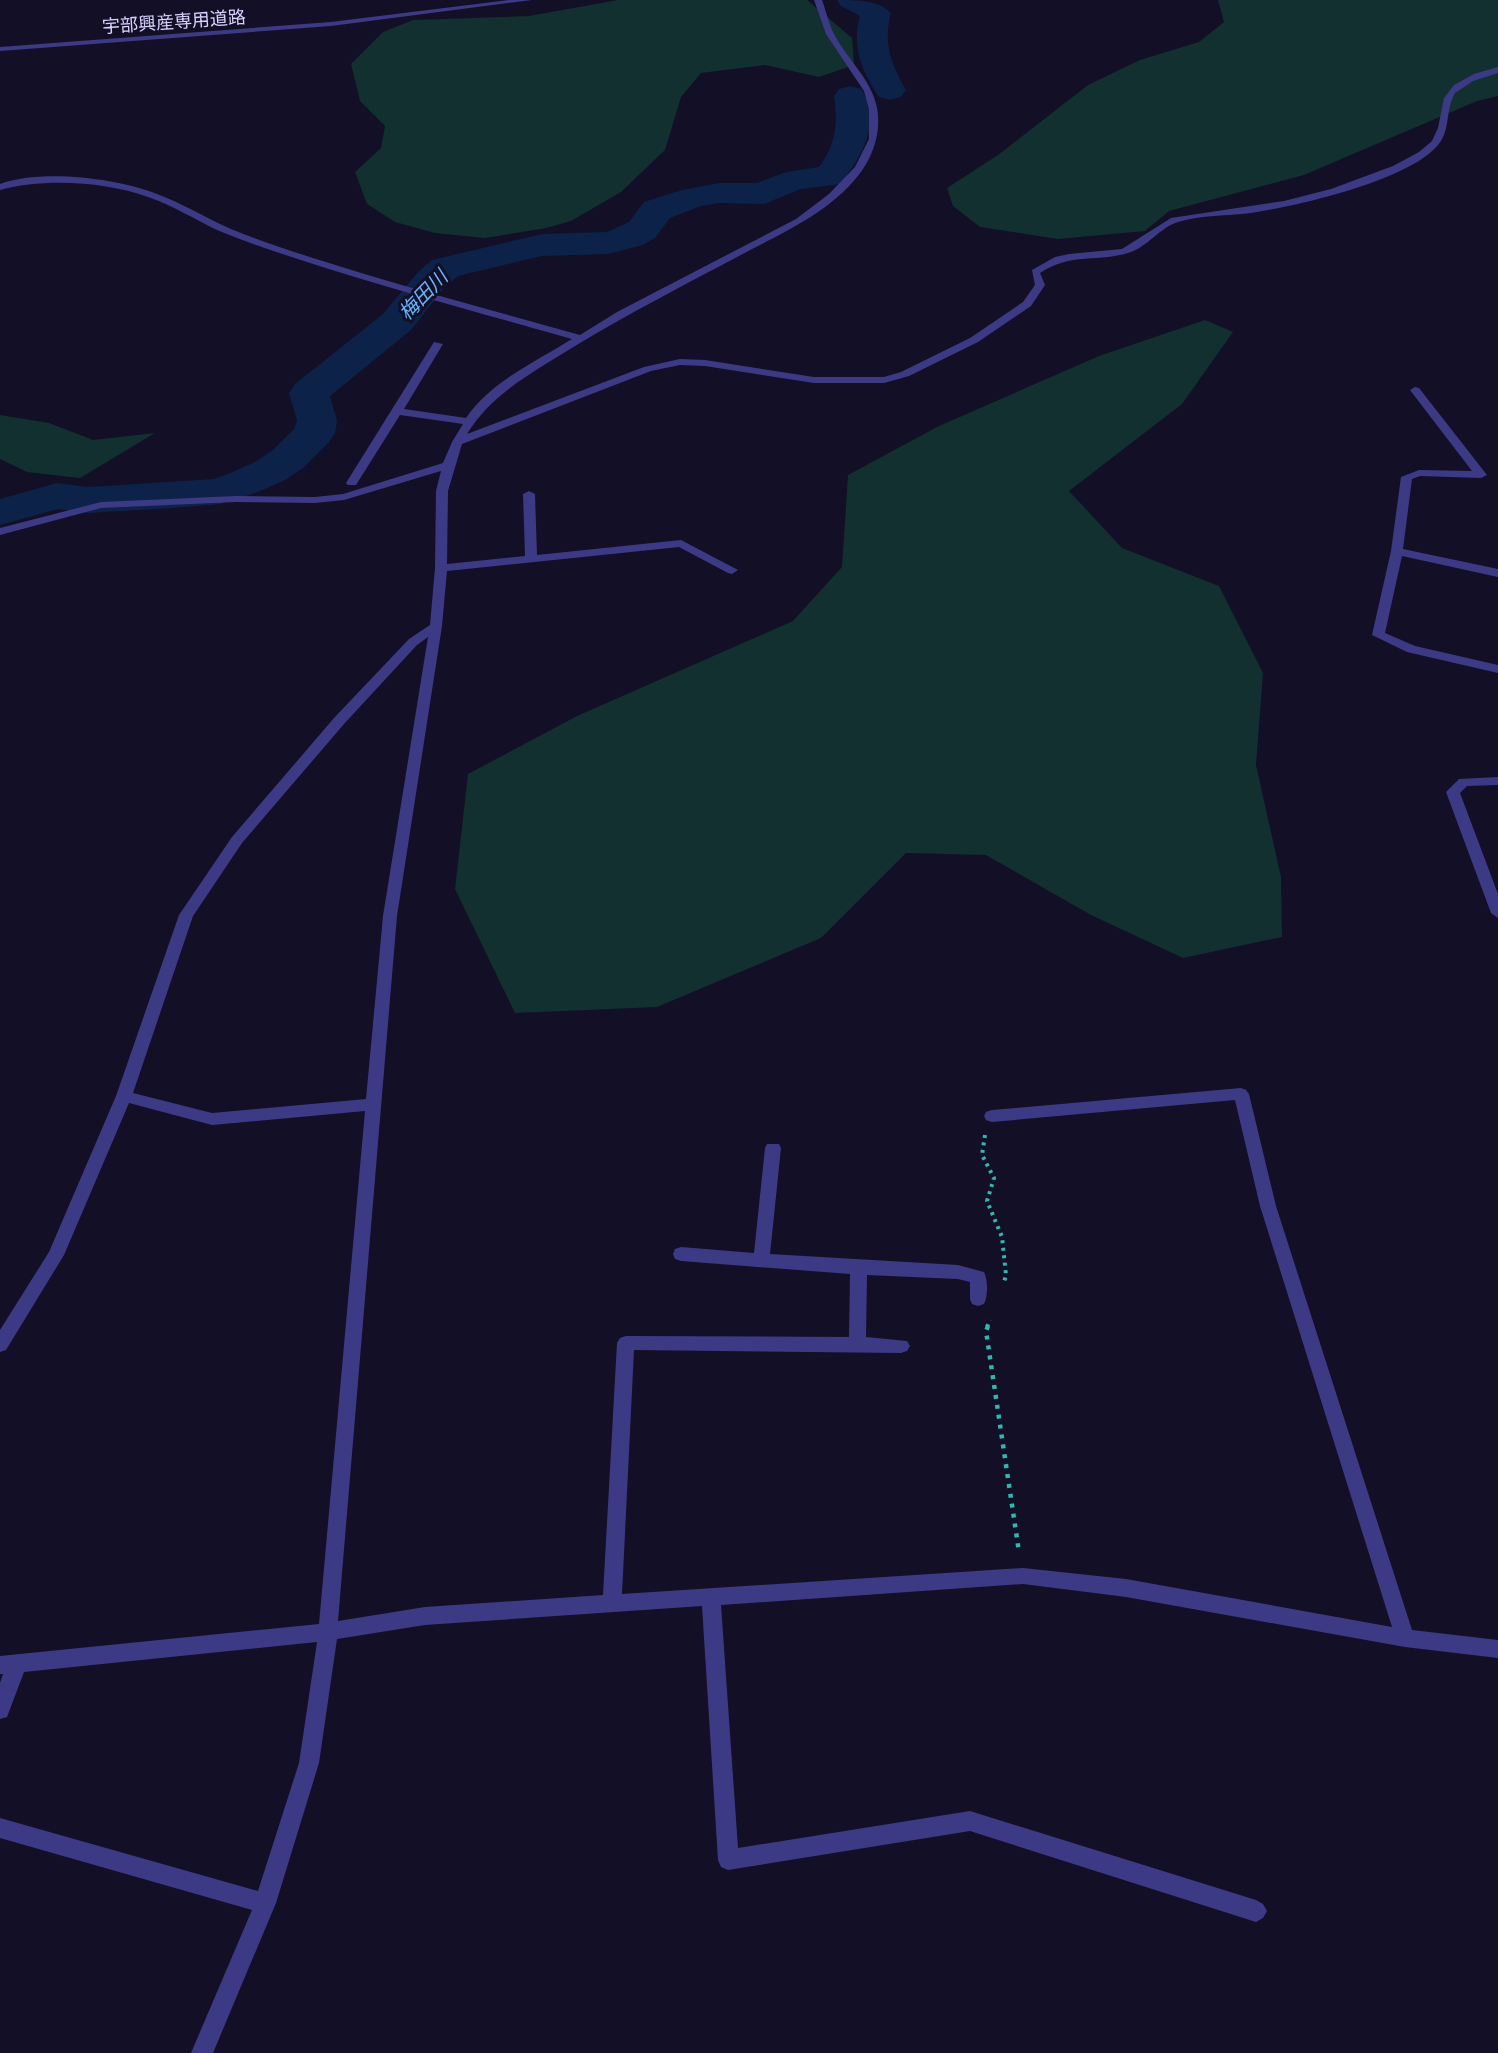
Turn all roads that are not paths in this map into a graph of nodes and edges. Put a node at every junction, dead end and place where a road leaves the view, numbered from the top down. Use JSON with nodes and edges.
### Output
{"nodes":[{"id":1,"x":528,"y":0,"type":"edge"},
{"id":2,"x":818,"y":0,"type":"edge"},
{"id":3,"x":0,"y":49,"type":"edge"},
{"id":4,"x":1498,"y":70,"type":"edge"},
{"id":5,"x":0,"y":187,"type":"edge"},
{"id":6,"x":580,"y":338,"type":"junction"},
{"id":7,"x":438,"y":344,"type":"dead end"},
{"id":8,"x":1415,"y":390,"type":"dead end"},
{"id":9,"x":397,"y":411,"type":"junction"},
{"id":10,"x":470,"y":422,"type":"junction"},
{"id":11,"x":457,"y":442,"type":"junction"},
{"id":12,"x":448,"y":465,"type":"junction"},
{"id":13,"x":352,"y":483,"type":"dead end"},
{"id":14,"x":529,"y":494,"type":"dead end"},
{"id":15,"x":0,"y":532,"type":"edge"},
{"id":16,"x":1397,"y":551,"type":"junction"},
{"id":17,"x":531,"y":559,"type":"junction"},
{"id":18,"x":441,"y":568,"type":"junction"},
{"id":19,"x":732,"y":570,"type":"dead end"},
{"id":20,"x":1498,"y":573,"type":"edge"},
{"id":21,"x":436,"y":626,"type":"junction"},
{"id":22,"x":1498,"y":669,"type":"edge"},
{"id":23,"x":1498,"y":781,"type":"edge"},
{"id":24,"x":1498,"y":913,"type":"edge"},
{"id":25,"x":124,"y":1096,"type":"junction"},
{"id":26,"x":373,"y":1104,"type":"junction"},
{"id":27,"x":992,"y":1116,"type":"road end"},
{"id":28,"x":773,"y":1148,"type":"dead end"},
{"id":29,"x":681,"y":1254,"type":"dead end"},
{"id":30,"x":761,"y":1261,"type":"junction"},
{"id":31,"x":859,"y":1268,"type":"junction"},
{"id":32,"x":978,"y":1299,"type":"dead end"},
{"id":33,"x":857,"y":1344,"type":"junction"},
{"id":34,"x":0,"y":1345,"type":"edge"},
{"id":35,"x":901,"y":1346,"type":"dead end"},
{"id":36,"x":711,"y":1595,"type":"junction"},
{"id":37,"x":612,"y":1602,"type":"junction"},
{"id":38,"x":328,"y":1632,"type":"junction"},
{"id":39,"x":1405,"y":1638,"type":"junction"},
{"id":40,"x":1498,"y":1649,"type":"edge"},
{"id":41,"x":9,"y":1664,"type":"edge"},
{"id":42,"x":0,"y":1710,"type":"edge"},
{"id":43,"x":0,"y":1828,"type":"edge"},
{"id":44,"x":265,"y":1903,"type":"junction"},
{"id":45,"x":1256,"y":1911,"type":"dead end"},
{"id":46,"x":202,"y":2053,"type":"edge"}],
"edges":[{"from":1,"to":3,"type":"street","name":"宇部興産専用道路"},
{"from":2,"to":6,"type":"street"},
{"from":4,"to":11,"type":"street"},
{"from":5,"to":6,"type":"street"},
{"from":6,"to":10,"type":"street"},
{"from":7,"to":9,"type":"street"},
{"from":8,"to":16,"type":"street"},
{"from":9,"to":10,"type":"street"},
{"from":9,"to":13,"type":"street"},
{"from":10,"to":11,"type":"street"},
{"from":11,"to":12,"type":"street"},
{"from":12,"to":15,"type":"street"},
{"from":12,"to":18,"type":"street"},
{"from":14,"to":17,"type":"street"},
{"from":16,"to":20,"type":"street"},
{"from":16,"to":22,"type":"street"},
{"from":17,"to":18,"type":"street"},
{"from":17,"to":19,"type":"street"},
{"from":18,"to":21,"type":"street"},
{"from":21,"to":25,"type":"street"},
{"from":21,"to":26,"type":"street"},
{"from":23,"to":24,"type":"street"},
{"from":25,"to":26,"type":"street"},
{"from":25,"to":34,"type":"street"},
{"from":26,"to":38,"type":"street"},
{"from":27,"to":39,"type":"street"},
{"from":28,"to":30,"type":"street"},
{"from":29,"to":30,"type":"street"},
{"from":30,"to":31,"type":"street"},
{"from":31,"to":32,"type":"street"},
{"from":31,"to":33,"type":"street"},
{"from":33,"to":35,"type":"street"},
{"from":33,"to":37,"type":"street"},
{"from":36,"to":37,"type":"street"},
{"from":36,"to":39,"type":"street"},
{"from":36,"to":45,"type":"street"},
{"from":37,"to":38,"type":"street"},
{"from":38,"to":41,"type":"street"},
{"from":38,"to":44,"type":"street"},
{"from":39,"to":40,"type":"street"},
{"from":41,"to":42,"type":"street"},
{"from":43,"to":44,"type":"street"},
{"from":44,"to":46,"type":"street"}]}
